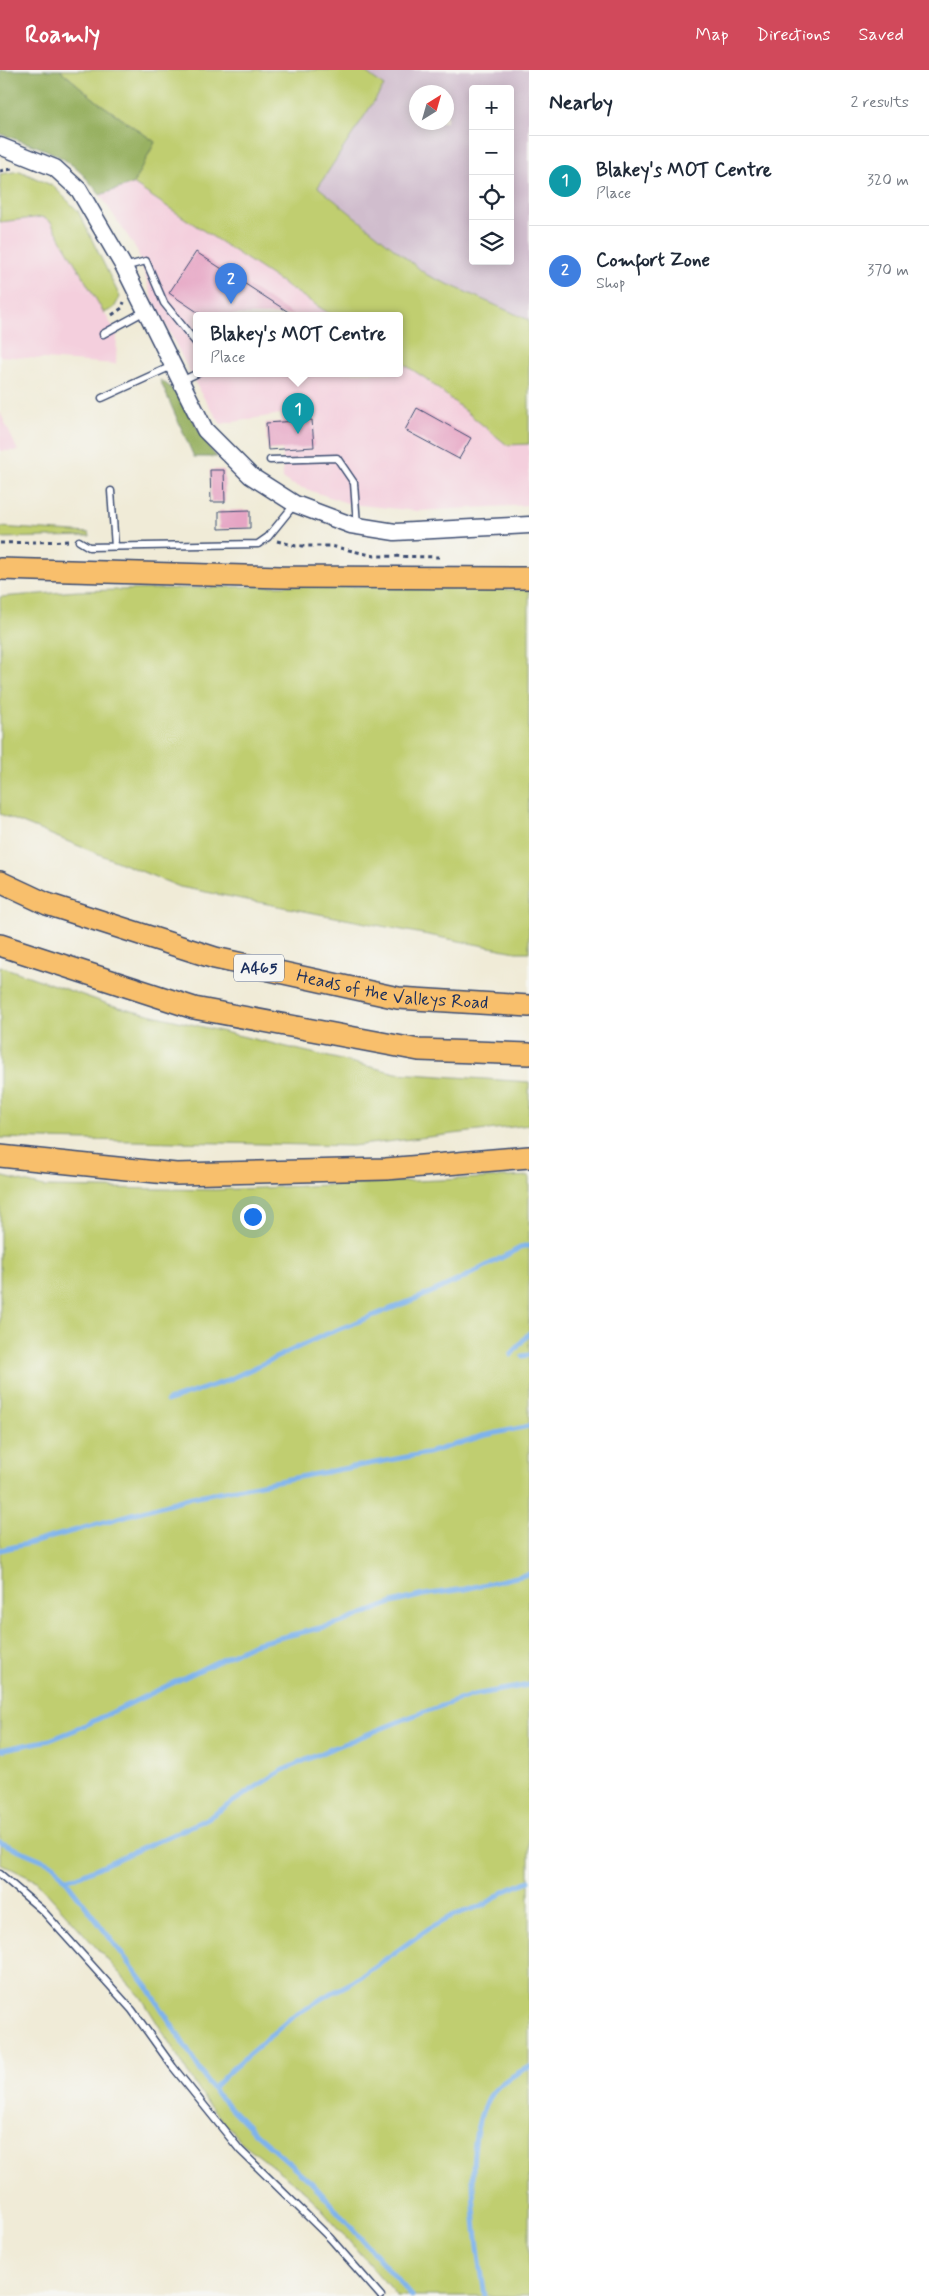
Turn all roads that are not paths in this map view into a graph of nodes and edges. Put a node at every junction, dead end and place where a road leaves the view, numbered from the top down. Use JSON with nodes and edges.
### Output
{"nodes":[{"id":1,"x":0,"y":146,"type":"edge"},
{"id":2,"x":0,"y":160,"type":"edge"},
{"id":3,"x":19,"y":162,"type":"junction"},
{"id":4,"x":124,"y":267,"type":"junction"},
{"id":5,"x":145,"y":311,"type":"junction"},
{"id":6,"x":103,"y":334,"type":"dead end"},
{"id":7,"x":193,"y":339,"type":"edge"},
{"id":8,"x":172,"y":366,"type":"junction"},
{"id":9,"x":193,"y":376,"type":"edge"},
{"id":10,"x":180,"y":382,"type":"junction"},
{"id":11,"x":102,"y":398,"type":"dead end"},
{"id":12,"x":270,"y":460,"type":"dead end"},
{"id":13,"x":111,"y":491,"type":"dead end"},
{"id":14,"x":295,"y":504,"type":"junction"},
{"id":15,"x":529,"y":525,"type":"edge"},
{"id":16,"x":357,"y":526,"type":"junction"},
{"id":17,"x":79,"y":541,"type":"road end"},
{"id":18,"x":115,"y":547,"type":"junction"},
{"id":19,"x":0,"y":569,"type":"edge"},
{"id":20,"x":529,"y":578,"type":"edge"},
{"id":21,"x":0,"y":882,"type":"edge"},
{"id":22,"x":0,"y":945,"type":"edge"},
{"id":23,"x":529,"y":1006,"type":"edge"},
{"id":24,"x":529,"y":1054,"type":"edge"},
{"id":25,"x":0,"y":1156,"type":"edge"},
{"id":26,"x":529,"y":1157,"type":"edge"},
{"id":27,"x":0,"y":1874,"type":"edge"},
{"id":28,"x":381,"y":2296,"type":"edge"}],
"edges":[{"from":1,"to":3,"type":"street"},
{"from":2,"to":3,"type":"street"},
{"from":3,"to":4,"type":"street"},
{"from":4,"to":5,"type":"street"},
{"from":4,"to":7,"type":"lane"},
{"from":5,"to":6,"type":"lane"},
{"from":5,"to":8,"type":"street"},
{"from":8,"to":10,"type":"street"},
{"from":8,"to":11,"type":"lane"},
{"from":9,"to":10,"type":"lane"},
{"from":10,"to":14,"type":"street"},
{"from":12,"to":16,"type":"lane"},
{"from":13,"to":18,"type":"lane"},
{"from":14,"to":16,"type":"street"},
{"from":14,"to":18,"type":"lane"},
{"from":15,"to":16,"type":"street"},
{"from":17,"to":18,"type":"lane"},
{"from":19,"to":20,"type":"highway"},
{"from":21,"to":23,"type":"highway","name":"Heads of the Valleys Road","number":"A465"},
{"from":22,"to":24,"type":"highway"},
{"from":25,"to":26,"type":"highway"},
{"from":27,"to":28,"type":"lane"}]}
